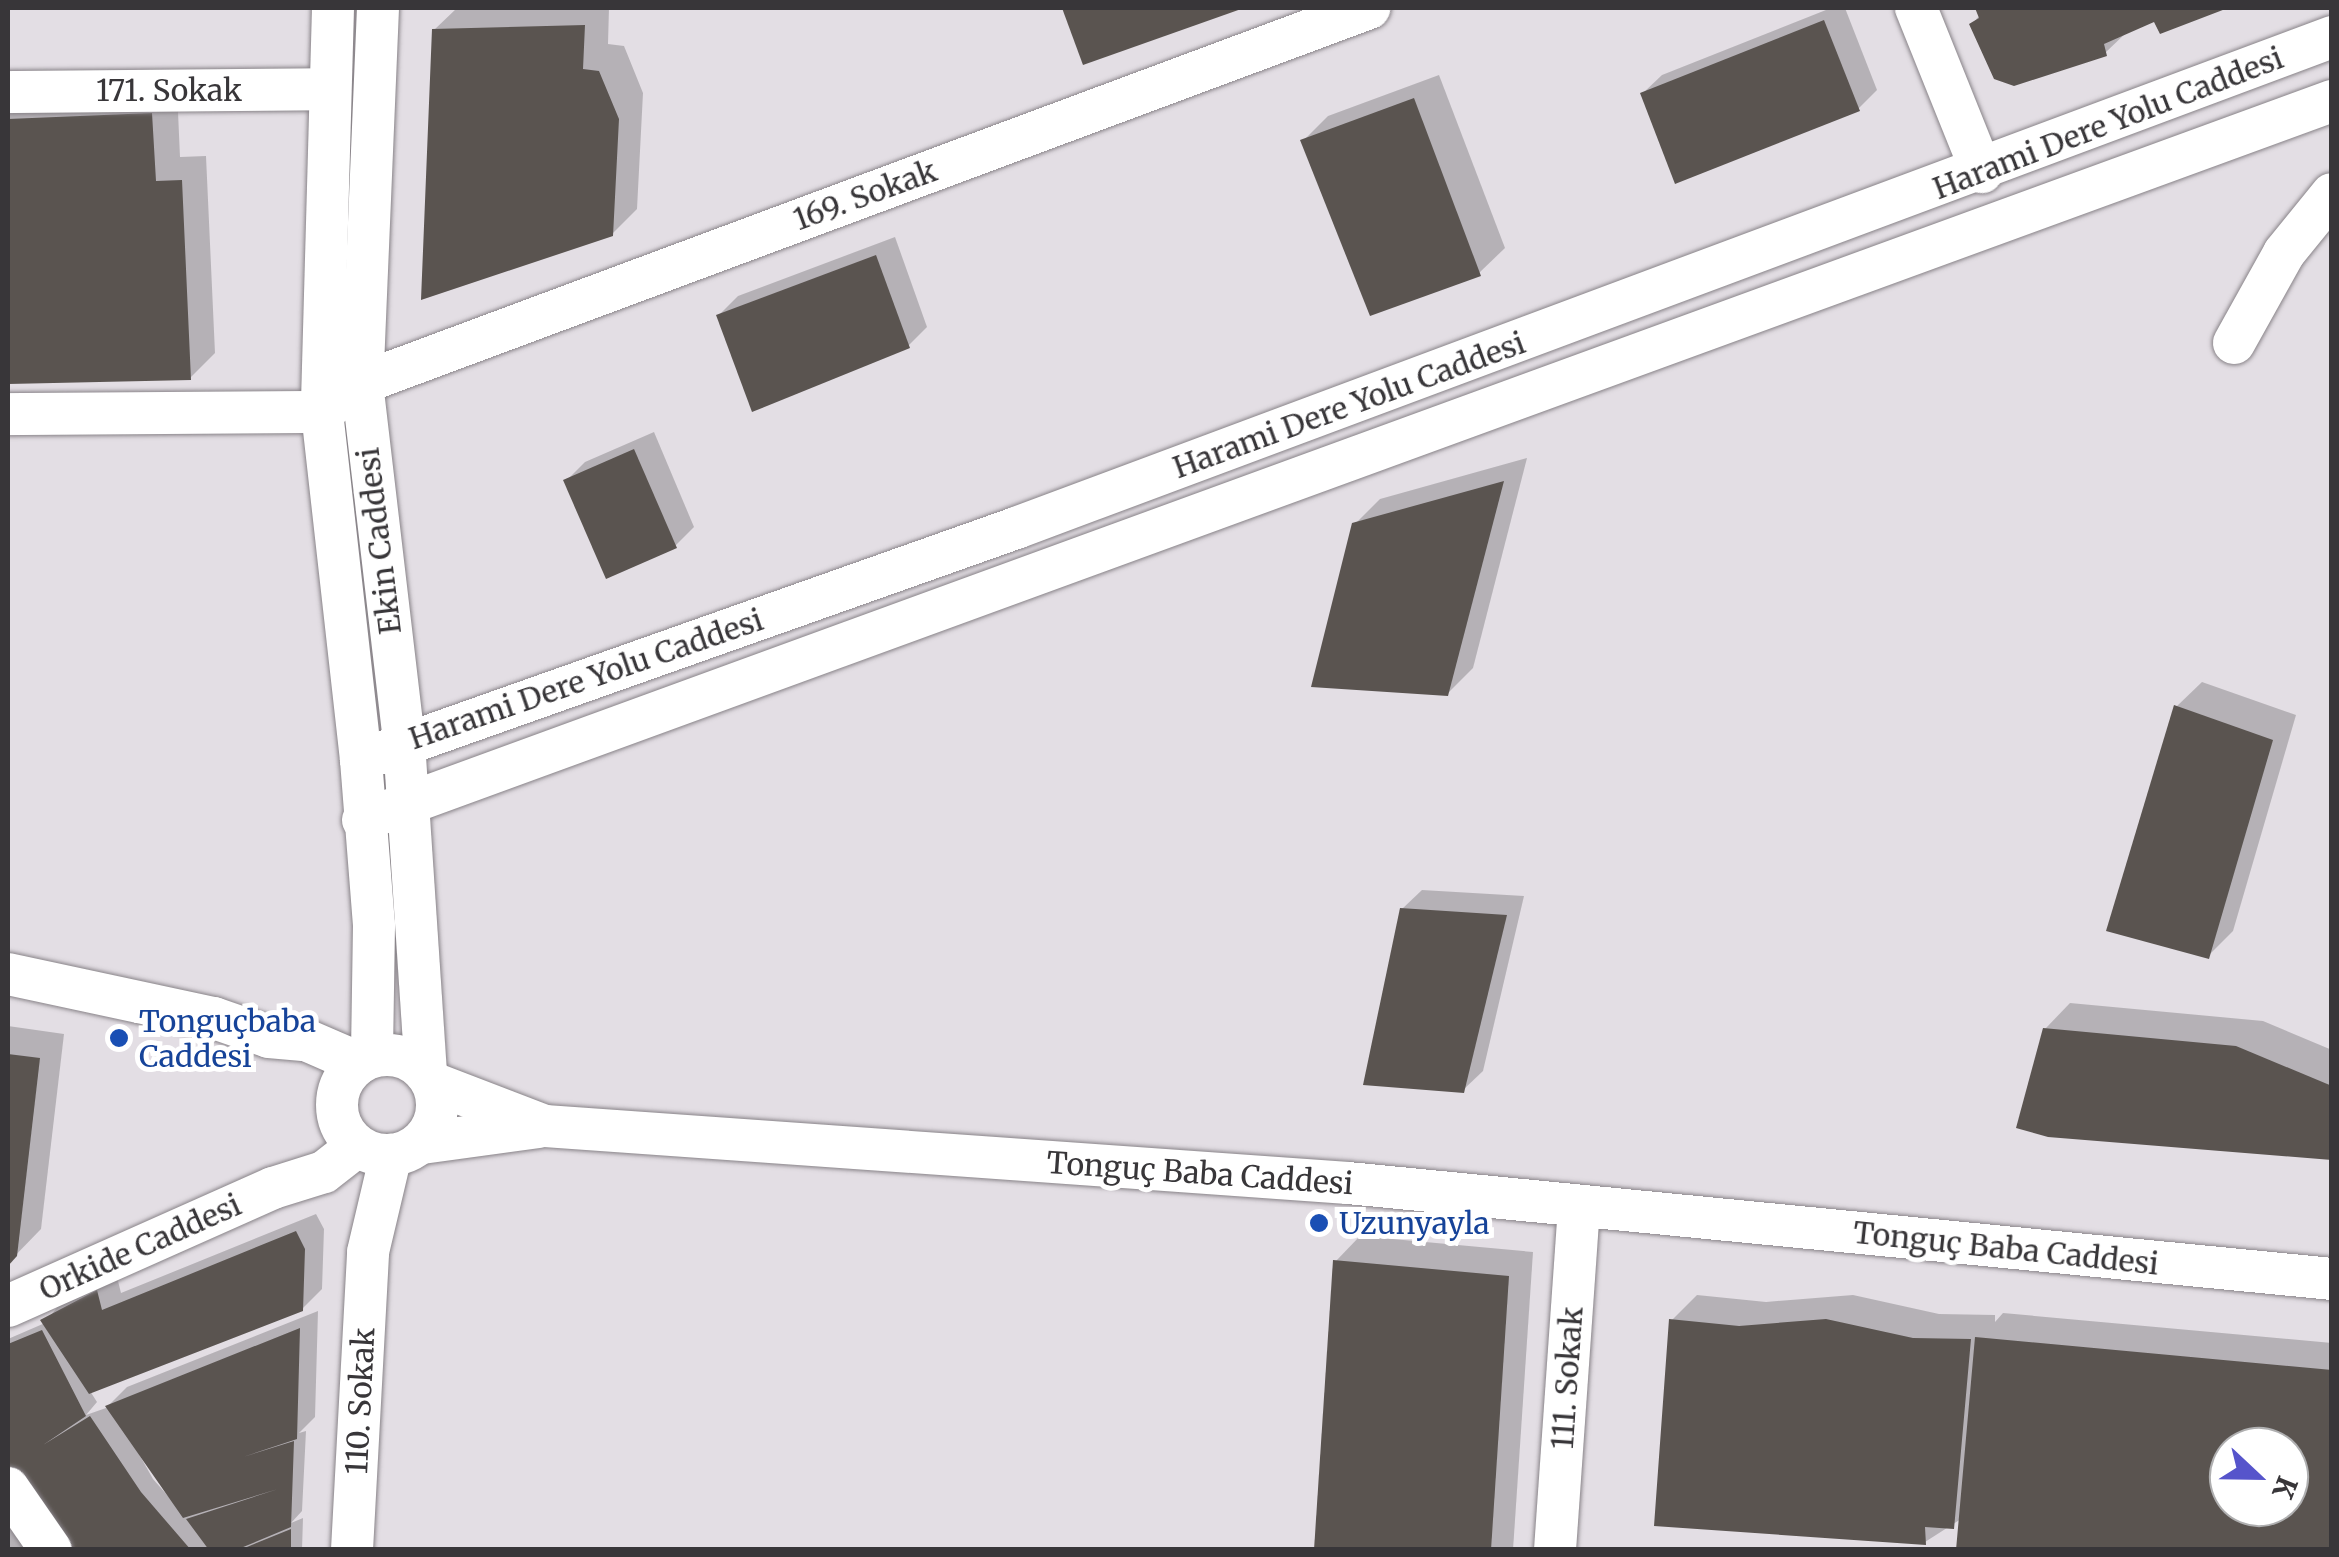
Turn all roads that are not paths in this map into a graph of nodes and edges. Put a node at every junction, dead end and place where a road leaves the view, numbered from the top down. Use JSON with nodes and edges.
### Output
{"nodes":[{"id":1,"x":332,"y":8,"type":"edge"},
{"id":2,"x":378,"y":8,"type":"edge"},
{"id":3,"x":1369,"y":8,"type":"edge"},
{"id":4,"x":1916,"y":8,"type":"edge"},
{"id":5,"x":2332,"y":37,"type":"edge"},
{"id":6,"x":330,"y":89,"type":"junction"},
{"id":7,"x":8,"y":92,"type":"edge"},
{"id":8,"x":2332,"y":101,"type":"edge"},
{"id":9,"x":1982,"y":172,"type":"junction"},
{"id":10,"x":2332,"y":194,"type":"edge"},
{"id":11,"x":2234,"y":343,"type":"dead end"},
{"id":12,"x":362,"y":383,"type":"junction"},
{"id":13,"x":322,"y":412,"type":"junction"},
{"id":14,"x":8,"y":414,"type":"edge"},
{"id":15,"x":404,"y":742,"type":"junction"},
{"id":16,"x":362,"y":760,"type":"junction"},
{"id":17,"x":409,"y":804,"type":"junction"},
{"id":18,"x":363,"y":820,"type":"junction"},
{"id":19,"x":8,"y":974,"type":"edge"},
{"id":20,"x":430,"y":1078,"type":"junction"},
{"id":21,"x":369,"y":1117,"type":"junction"},
{"id":22,"x":545,"y":1126,"type":"junction"},
{"id":23,"x":1579,"y":1207,"type":"junction"},
{"id":24,"x":2332,"y":1279,"type":"edge"},
{"id":25,"x":8,"y":1306,"type":"edge"},
{"id":26,"x":8,"y":1488,"type":"edge"},
{"id":27,"x":51,"y":1550,"type":"edge"},
{"id":28,"x":352,"y":1550,"type":"edge"},
{"id":29,"x":1555,"y":1550,"type":"edge"}],
"edges":[{"from":1,"to":6,"type":"street","name":"Ekin Caddesi"},
{"from":2,"to":12,"type":"street","name":"Ekin Caddesi"},
{"from":3,"to":12,"type":"street","name":"169. Sokak"},
{"from":4,"to":9,"type":"street"},
{"from":5,"to":9,"type":"street","name":"Harami Dere Yolu Caddesi"},
{"from":6,"to":7,"type":"street","name":"171. Sokak"},
{"from":6,"to":13,"type":"street","name":"Ekin Caddesi"},
{"from":8,"to":17,"type":"street","name":"Harami Dere Yolu Caddesi"},
{"from":9,"to":15,"type":"street","name":"Harami Dere Yolu Caddesi"},
{"from":10,"to":11,"type":"street"},
{"from":12,"to":13,"type":"street","name":"169. Sokak"},
{"from":12,"to":15,"type":"street","name":"Ekin Caddesi"},
{"from":13,"to":14,"type":"street"},
{"from":13,"to":16,"type":"street","name":"Ekin Caddesi"},
{"from":15,"to":16,"type":"street","name":"Harami Dere Yolu Caddesi"},
{"from":15,"to":17,"type":"street","name":"Ekin Caddesi"},
{"from":16,"to":18,"type":"street","name":"Ekin Caddesi"},
{"from":17,"to":18,"type":"street","name":"Harami Dere Yolu Caddesi"},
{"from":17,"to":20,"type":"street","name":"Ekin Caddesi"},
{"from":18,"to":21,"type":"street","name":"Ekin Caddesi"},
{"from":19,"to":21,"type":"street"},
{"from":20,"to":21,"type":"street","name":"Ekin Caddesi"},
{"from":20,"to":21,"type":"street","name":"Tonguç Baba Caddesi"},
{"from":20,"to":22,"type":"street","name":"Tonguç Baba Caddesi"},
{"from":21,"to":22,"type":"street"},
{"from":21,"to":25,"type":"street","name":"Orkide Caddesi"},
{"from":21,"to":28,"type":"street","name":"110. Sokak"},
{"from":22,"to":23,"type":"street","name":"Tonguç Baba Caddesi"},
{"from":23,"to":24,"type":"street","name":"Tonguç Baba Caddesi"},
{"from":23,"to":29,"type":"street","name":"111. Sokak"},
{"from":26,"to":27,"type":"street"}]}
